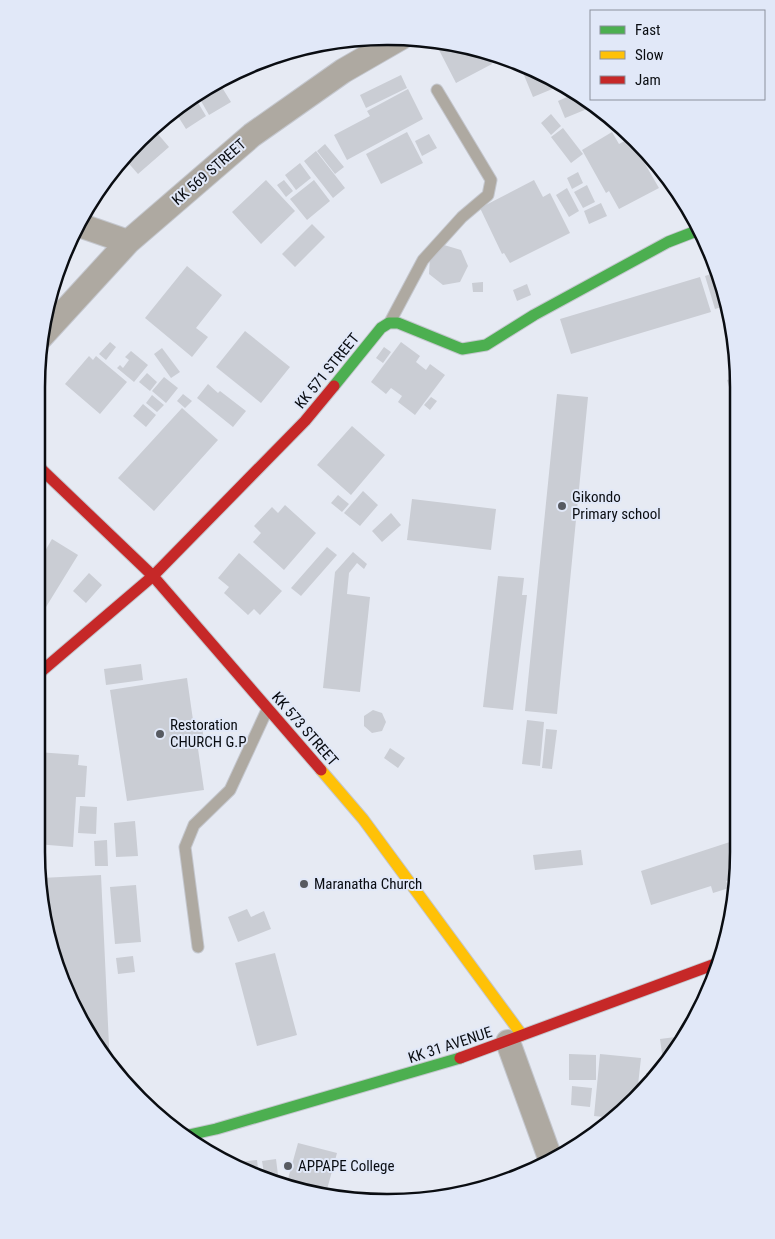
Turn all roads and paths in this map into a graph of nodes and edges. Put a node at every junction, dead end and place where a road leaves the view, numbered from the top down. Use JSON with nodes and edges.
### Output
{"nodes":[{"id":1,"x":388,"y":45,"type":"edge"},
{"id":2,"x":437,"y":90,"type":"dead end"},
{"id":3,"x":85,"y":227,"type":"edge"},
{"id":4,"x":693,"y":232,"type":"edge"},
{"id":5,"x":128,"y":242,"type":"junction"},
{"id":6,"x":389,"y":323,"type":"junction"},
{"id":7,"x":51,"y":325,"type":"edge"},
{"id":8,"x":45,"y":473,"type":"edge"},
{"id":9,"x":153,"y":576,"type":"junction"},
{"id":10,"x":45,"y":668,"type":"edge"},
{"id":11,"x":268,"y":709,"type":"junction"},
{"id":12,"x":198,"y":947,"type":"dead end"},
{"id":13,"x":711,"y":966,"type":"edge"},
{"id":14,"x":515,"y":1038,"type":"junction"},
{"id":15,"x":194,"y":1134,"type":"edge"},
{"id":16,"x":549,"y":1154,"type":"edge"}],
"edges":[{"from":1,"to":5,"type":"street","name":"KK 569 STREET"},
{"from":2,"to":6,"type":"lane"},
{"from":3,"to":5,"type":"street"},
{"from":4,"to":6,"type":"street"},
{"from":5,"to":7,"type":"street","name":"KK 569 STREET"},
{"from":6,"to":9,"type":"street","name":"KK 571 STREET"},
{"from":8,"to":9,"type":"street","name":"KK 573 STREET"},
{"from":9,"to":10,"type":"street","name":"KK 571 STREET"},
{"from":9,"to":11,"type":"street","name":"KK 573 STREET"},
{"from":11,"to":12,"type":"lane"},
{"from":11,"to":14,"type":"street","name":"KK 573 STREET"},
{"from":13,"to":14,"type":"street","name":"KK 31 AVENUE"},
{"from":14,"to":15,"type":"street","name":"KK 31 AVENUE"},
{"from":14,"to":16,"type":"street"}]}
